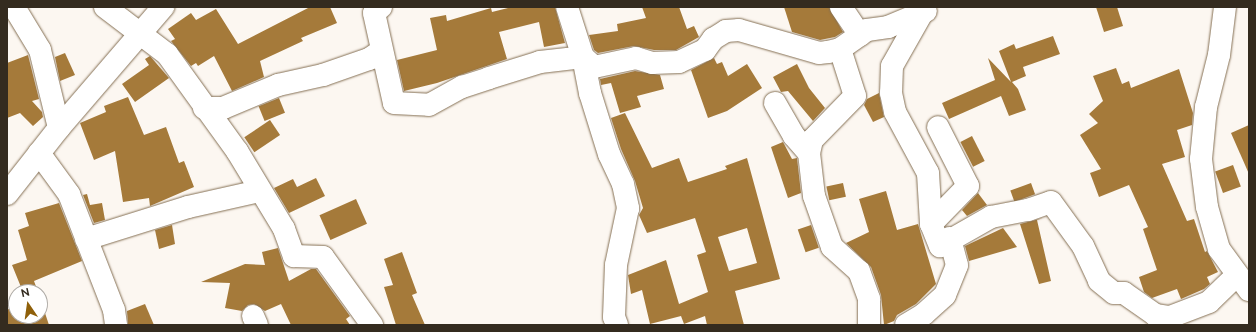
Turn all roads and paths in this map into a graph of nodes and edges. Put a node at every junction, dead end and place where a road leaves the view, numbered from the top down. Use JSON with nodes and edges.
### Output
{"nodes":[{"id":1,"x":14,"y":7,"type":"edge"},
{"id":2,"x":105,"y":7,"type":"edge"},
{"id":3,"x":163,"y":7,"type":"edge"},
{"id":4,"x":381,"y":7,"type":"edge"},
{"id":5,"x":568,"y":7,"type":"edge"},
{"id":6,"x":841,"y":7,"type":"edge"},
{"id":7,"x":1225,"y":7,"type":"edge"},
{"id":8,"x":927,"y":10,"type":"edge"},
{"id":9,"x":140,"y":34,"type":"junction"},
{"id":10,"x":860,"y":35,"type":"junction"},
{"id":11,"x":840,"y":49,"type":"junction"},
{"id":12,"x":381,"y":51,"type":"junction"},
{"id":13,"x":583,"y":57,"type":"junction"},
{"id":14,"x":775,"y":103,"type":"dead end"},
{"id":15,"x":204,"y":108,"type":"junction"},
{"id":16,"x":938,"y":127,"type":"dead end"},
{"id":17,"x":59,"y":128,"type":"junction"},
{"id":18,"x":809,"y":153,"type":"junction"},
{"id":19,"x":39,"y":154,"type":"junction"},
{"id":20,"x":8,"y":191,"type":"edge"},
{"id":21,"x":259,"y":191,"type":"junction"},
{"id":22,"x":931,"y":224,"type":"junction"},
{"id":23,"x":950,"y":238,"type":"junction"},
{"id":24,"x":86,"y":239,"type":"junction"},
{"id":25,"x":1243,"y":282,"type":"edge"},
{"id":26,"x":116,"y":325,"type":"edge"},
{"id":27,"x":372,"y":325,"type":"edge"},
{"id":28,"x":617,"y":325,"type":"edge"},
{"id":29,"x":868,"y":325,"type":"edge"},
{"id":30,"x":906,"y":325,"type":"edge"}],
"edges":[{"from":1,"to":17,"type":"street"},
{"from":2,"to":9,"type":"street"},
{"from":3,"to":9,"type":"street"},
{"from":4,"to":12,"type":"street"},
{"from":5,"to":13,"type":"street"},
{"from":6,"to":10,"type":"street"},
{"from":7,"to":25,"type":"street"},
{"from":8,"to":10,"type":"street"},
{"from":8,"to":22,"type":"street"},
{"from":9,"to":15,"type":"street"},
{"from":9,"to":17,"type":"street"},
{"from":10,"to":11,"type":"street"},
{"from":11,"to":13,"type":"street"},
{"from":11,"to":18,"type":"street"},
{"from":12,"to":13,"type":"street"},
{"from":12,"to":15,"type":"street"},
{"from":13,"to":28,"type":"street"},
{"from":14,"to":18,"type":"street"},
{"from":15,"to":21,"type":"street"},
{"from":16,"to":22,"type":"street"},
{"from":17,"to":19,"type":"street"},
{"from":18,"to":29,"type":"street"},
{"from":19,"to":20,"type":"street"},
{"from":19,"to":24,"type":"street"},
{"from":21,"to":24,"type":"street"},
{"from":21,"to":27,"type":"street"},
{"from":22,"to":23,"type":"street"},
{"from":23,"to":25,"type":"street"},
{"from":23,"to":30,"type":"street"},
{"from":24,"to":26,"type":"street"}]}
